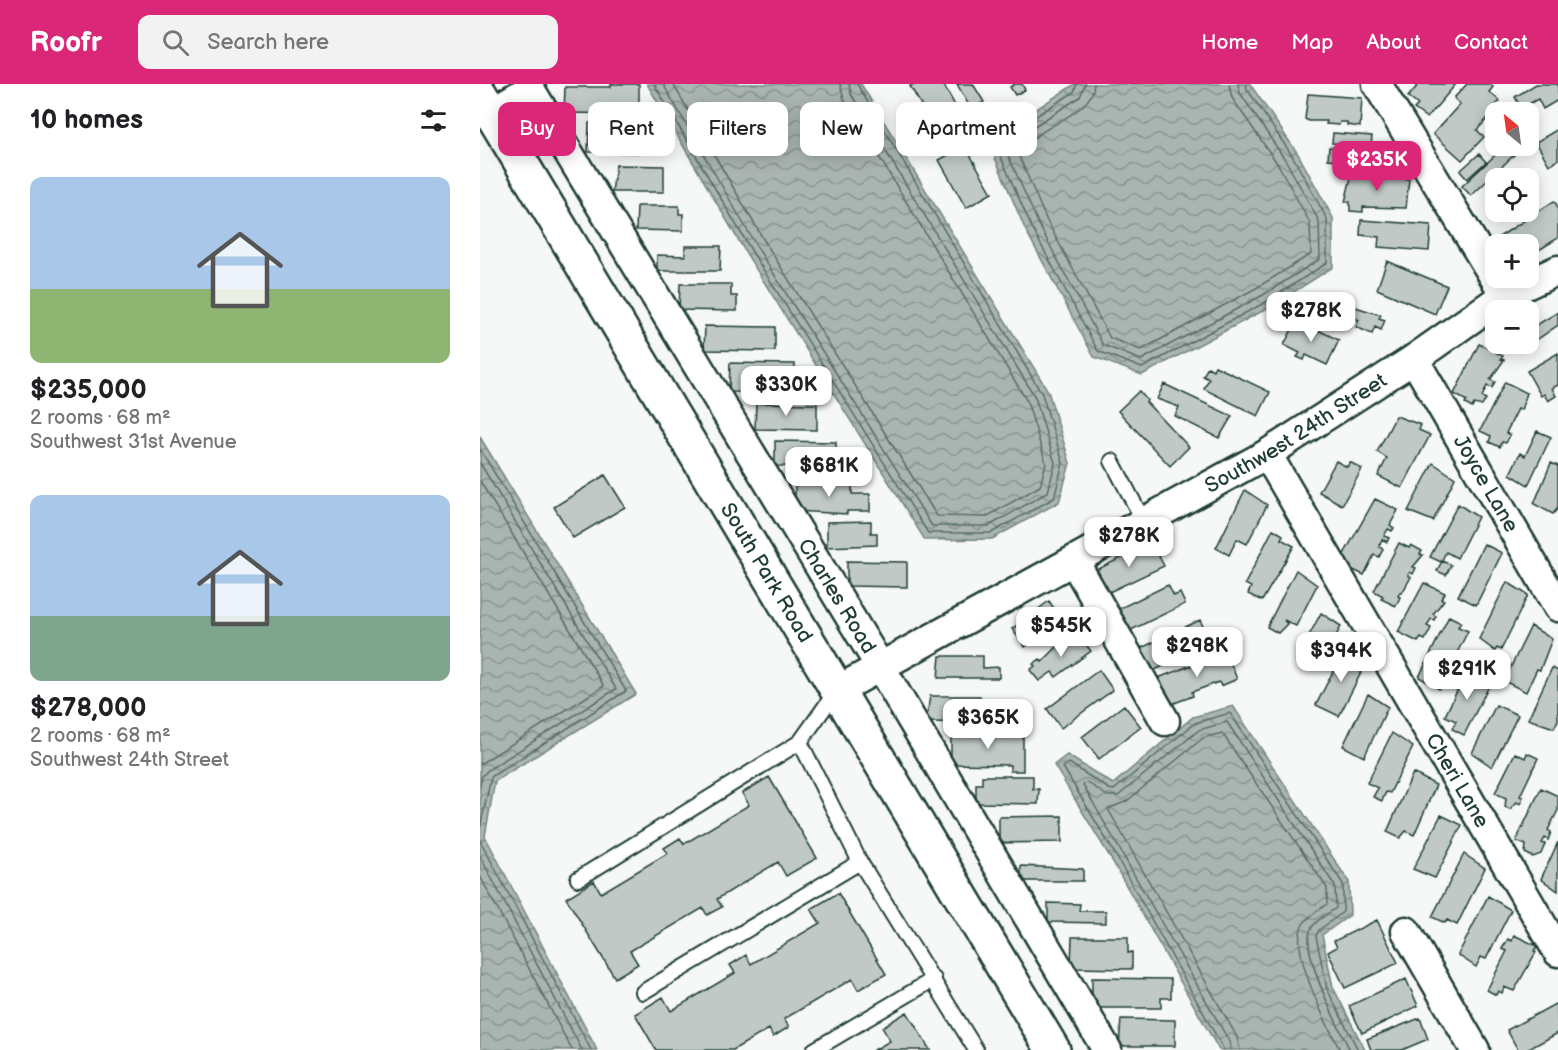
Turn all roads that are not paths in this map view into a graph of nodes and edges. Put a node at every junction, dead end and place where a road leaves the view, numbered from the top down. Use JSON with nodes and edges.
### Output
{"nodes":[{"id":1,"x":1377,"y":84,"type":"edge"},
{"id":2,"x":485,"y":103,"type":"edge"},
{"id":3,"x":1558,"y":270,"type":"edge"},
{"id":4,"x":1505,"y":295,"type":"junction"},
{"id":5,"x":1414,"y":359,"type":"junction"},
{"id":6,"x":1267,"y":454,"type":"junction"},
{"id":7,"x":1112,"y":461,"type":"dead end"},
{"id":8,"x":1144,"y":522,"type":"junction"},
{"id":9,"x":1074,"y":561,"type":"junction"},
{"id":10,"x":1558,"y":607,"type":"edge"},
{"id":11,"x":881,"y":668,"type":"junction"},
{"id":12,"x":838,"y":690,"type":"junction"},
{"id":13,"x":1166,"y":721,"type":"dead end"},
{"id":14,"x":800,"y":742,"type":"junction"},
{"id":15,"x":860,"y":862,"type":"junction"},
{"id":16,"x":578,"y":879,"type":"dead end"},
{"id":17,"x":1406,"y":932,"type":"dead end"},
{"id":18,"x":1558,"y":952,"type":"edge"},
{"id":19,"x":934,"y":979,"type":"junction"},
{"id":20,"x":643,"y":992,"type":"dead end"},
{"id":21,"x":814,"y":1050,"type":"edge"},
{"id":22,"x":975,"y":1050,"type":"edge"},
{"id":23,"x":1053,"y":1050,"type":"edge"},
{"id":24,"x":1107,"y":1050,"type":"edge"},
{"id":25,"x":1475,"y":1050,"type":"edge"}],
"edges":[{"from":1,"to":4,"type":"street"},
{"from":2,"to":11,"type":"street","name":"Charles Road"},
{"from":2,"to":12,"type":"street","name":"South Park Road"},
{"from":3,"to":4,"type":"street","name":"Southwest 24th Street"},
{"from":4,"to":5,"type":"street","name":"Southwest 24th Street"},
{"from":5,"to":6,"type":"street","name":"Southwest 24th Street"},
{"from":5,"to":10,"type":"street","name":"Joyce Lane"},
{"from":6,"to":8,"type":"street","name":"Southwest 24th Street"},
{"from":6,"to":18,"type":"street","name":"Cheri Lane"},
{"from":7,"to":8,"type":"lane"},
{"from":8,"to":9,"type":"street","name":"Southwest 24th Street"},
{"from":9,"to":11,"type":"street","name":"Southwest 24th Street"},
{"from":9,"to":13,"type":"street"},
{"from":11,"to":12,"type":"street","name":"Southwest 24th Street"},
{"from":11,"to":24,"type":"street","name":"Charles Road"},
{"from":12,"to":14,"type":"lane"},
{"from":12,"to":23,"type":"street","name":"South Park Road"},
{"from":14,"to":15,"type":"lane"},
{"from":14,"to":16,"type":"lane"},
{"from":15,"to":19,"type":"lane"},
{"from":15,"to":20,"type":"lane"},
{"from":17,"to":25,"type":"street"},
{"from":19,"to":21,"type":"lane"},
{"from":19,"to":22,"type":"lane"}]}
